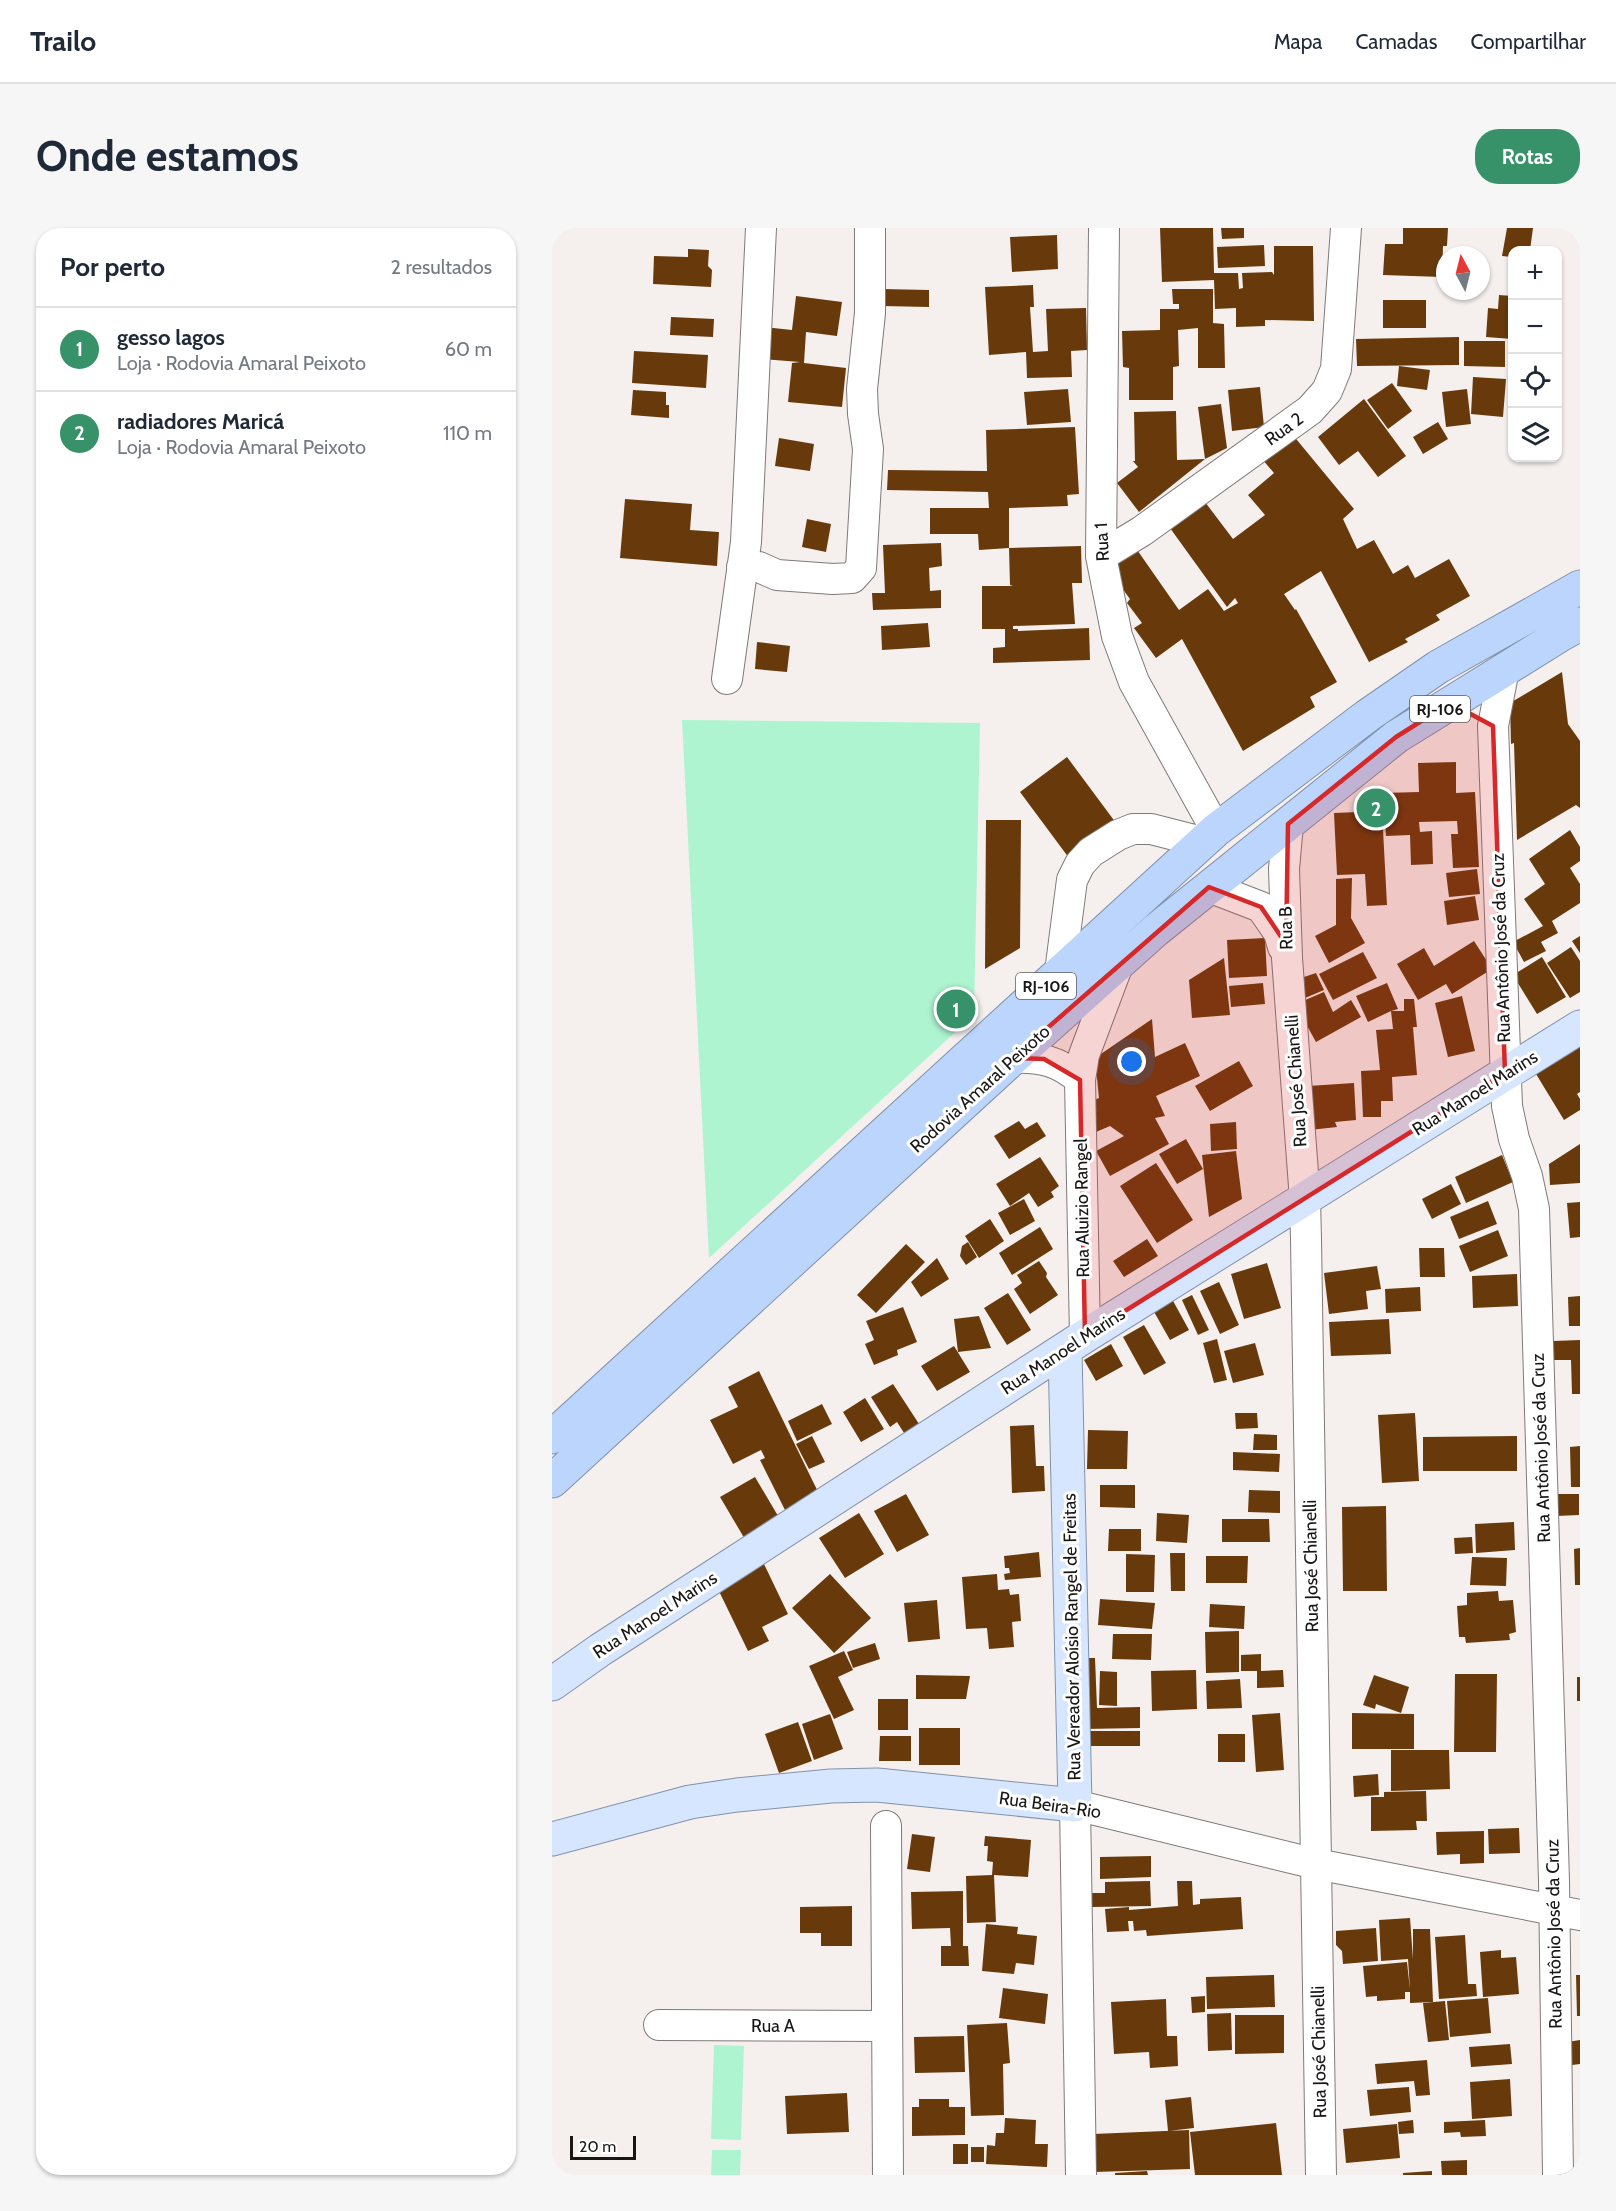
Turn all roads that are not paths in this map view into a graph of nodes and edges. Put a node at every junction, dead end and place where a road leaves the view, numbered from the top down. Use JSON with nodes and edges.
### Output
{"nodes":[{"id":1,"x":761,"y":228,"type":"edge"},
{"id":2,"x":870,"y":228,"type":"edge"},
{"id":3,"x":1104,"y":228,"type":"edge"},
{"id":4,"x":1346,"y":228,"type":"edge"},
{"id":5,"x":1101,"y":556,"type":"junction"},
{"id":6,"x":742,"y":567,"type":"junction"},
{"id":7,"x":1580,"y":587,"type":"edge"},
{"id":8,"x":1580,"y":624,"type":"edge"},
{"id":9,"x":1504,"y":669,"type":"junction"},
{"id":10,"x":727,"y":679,"type":"dead end"},
{"id":11,"x":1450,"y":703,"type":"junction"},
{"id":12,"x":1493,"y":726,"type":"junction"},
{"id":13,"x":1288,"y":824,"type":"junction"},
{"id":14,"x":1209,"y":836,"type":"junction"},
{"id":15,"x":1209,"y":887,"type":"junction"},
{"id":16,"x":1287,"y":958,"type":"junction"},
{"id":17,"x":1119,"y":962,"type":"junction"},
{"id":18,"x":1060,"y":972,"type":"junction"},
{"id":19,"x":1580,"y":1027,"type":"edge"},
{"id":20,"x":1013,"y":1058,"type":"junction"},
{"id":21,"x":1505,"y":1073,"type":"junction"},
{"id":22,"x":1080,"y":1080,"type":"junction"},
{"id":23,"x":1305,"y":1200,"type":"junction"},
{"id":24,"x":1075,"y":1343,"type":"junction"},
{"id":25,"x":552,"y":1437,"type":"edge"},
{"id":26,"x":552,"y":1481,"type":"edge"},
{"id":27,"x":552,"y":1684,"type":"edge"},
{"id":28,"x":1075,"y":1805,"type":"junction"},
{"id":29,"x":886,"y":1826,"type":"dead end"},
{"id":30,"x":552,"y":1839,"type":"edge"},
{"id":31,"x":1316,"y":1864,"type":"junction"},
{"id":32,"x":1567,"y":1914,"type":"edge"},
{"id":33,"x":659,"y":2025,"type":"dead end"},
{"id":34,"x":886,"y":2026,"type":"junction"},
{"id":35,"x":888,"y":2175,"type":"edge"},
{"id":36,"x":1081,"y":2175,"type":"edge"},
{"id":37,"x":1321,"y":2175,"type":"edge"},
{"id":38,"x":1558,"y":2175,"type":"edge"}],
"edges":[{"from":1,"to":6,"type":"street"},
{"from":2,"to":6,"type":"street"},
{"from":3,"to":5,"type":"street","name":"Rua 1"},
{"from":4,"to":5,"type":"street","name":"Rua 2"},
{"from":5,"to":14,"type":"street","name":"Rua 1"},
{"from":6,"to":10,"type":"street"},
{"from":7,"to":14,"type":"highway","name":"Rodovia Amaral Peixoto","number":"RJ-106"},
{"from":8,"to":9,"type":"highway","name":"Rodovia Amaral Peixoto","number":"RJ-106"},
{"from":9,"to":11,"type":"highway","name":"Rodovia Amaral Peixoto","number":"RJ-106"},
{"from":9,"to":12,"type":"street"},
{"from":11,"to":12,"type":"street"},
{"from":11,"to":13,"type":"highway","name":"Rodovia Amaral Peixoto","number":"RJ-106"},
{"from":12,"to":21,"type":"street","name":"Rua Antônio José da Cruz"},
{"from":13,"to":15,"type":"highway","name":"Rodovia Amaral Peixoto","number":"RJ-106"},
{"from":13,"to":16,"type":"street","name":"Rua B"},
{"from":14,"to":18,"type":"highway","name":"Rodovia Amaral Peixoto","number":"RJ-106"},
{"from":14,"to":18,"type":"street"},
{"from":15,"to":16,"type":"street","name":"Rua B"},
{"from":15,"to":17,"type":"highway","name":"Rodovia Amaral Peixoto","number":"RJ-106"},
{"from":16,"to":23,"type":"street","name":"Rua José Chianelli"},
{"from":17,"to":20,"type":"highway","name":"Rodovia Amaral Peixoto","number":"RJ-106"},
{"from":17,"to":22,"type":"street","name":"Rua Aluizio Rangel"},
{"from":18,"to":25,"type":"highway","name":"Rodovia Amaral Peixoto","number":"RJ-106"},
{"from":19,"to":21,"type":"main road","name":"Rua Manoel Marins"},
{"from":20,"to":22,"type":"street"},
{"from":20,"to":26,"type":"highway","name":"Rodovia Amaral Peixoto","number":"RJ-106"},
{"from":21,"to":23,"type":"main road","name":"Rua Manoel Marins"},
{"from":21,"to":32,"type":"street","name":"Rua Antônio José da Cruz"},
{"from":22,"to":24,"type":"street","name":"Rua Aluizio Rangel"},
{"from":23,"to":24,"type":"main road","name":"Rua Manoel Marins"},
{"from":23,"to":31,"type":"street","name":"Rua José Chianelli"},
{"from":24,"to":27,"type":"main road","name":"Rua Manoel Marins"},
{"from":24,"to":28,"type":"main road","name":"Rua Vereador Aloísio Rangel de Freitas"},
{"from":28,"to":30,"type":"main road","name":"Rua Beira-Rio"},
{"from":28,"to":31,"type":"street","name":"Rua Beira-Rio"},
{"from":28,"to":36,"type":"street","name":"Rua Vereador Aloísio Rangel de Freitas"},
{"from":29,"to":34,"type":"street"},
{"from":31,"to":32,"type":"street","name":"Rua Beira-Rio"},
{"from":31,"to":37,"type":"street","name":"Rua José Chianelli"},
{"from":32,"to":38,"type":"street","name":"Rua Antônio José da Cruz"},
{"from":33,"to":34,"type":"street","name":"Rua A"},
{"from":34,"to":35,"type":"street"}]}
